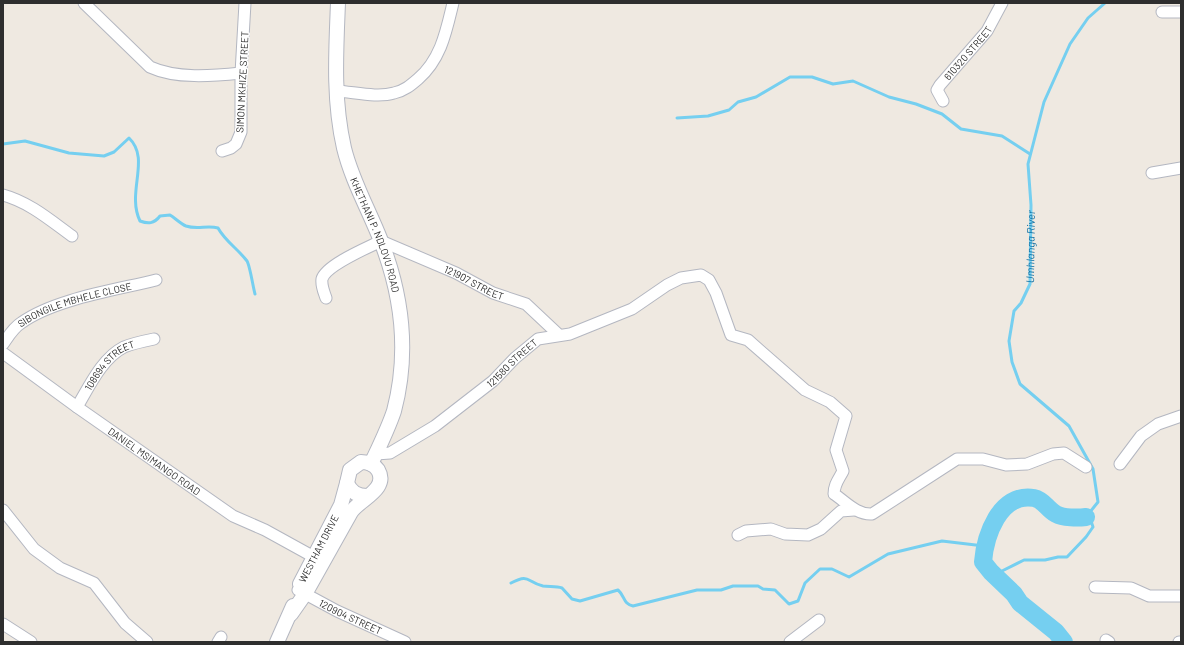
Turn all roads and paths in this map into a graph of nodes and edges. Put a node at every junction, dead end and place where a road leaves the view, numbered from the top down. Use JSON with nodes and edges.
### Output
{"nodes":[{"id":1,"x":245,"y":3,"type":"edge"},
{"id":2,"x":338,"y":3,"type":"edge"},
{"id":3,"x":453,"y":3,"type":"edge"},
{"id":4,"x":1002,"y":3,"type":"edge"},
{"id":5,"x":89,"y":5,"type":"edge"},
{"id":6,"x":1162,"y":12,"type":"dead end"},
{"id":7,"x":1181,"y":12,"type":"edge"},
{"id":8,"x":241,"y":73,"type":"junction"},
{"id":9,"x":336,"y":91,"type":"junction"},
{"id":10,"x":944,"y":101,"type":"dead end"},
{"id":11,"x":222,"y":151,"type":"dead end"},
{"id":12,"x":1181,"y":168,"type":"edge"},
{"id":13,"x":1152,"y":173,"type":"dead end"},
{"id":14,"x":3,"y":195,"type":"edge"},
{"id":15,"x":72,"y":236,"type":"dead end"},
{"id":16,"x":381,"y":241,"type":"junction"},
{"id":17,"x":156,"y":280,"type":"dead end"},
{"id":18,"x":326,"y":298,"type":"dead end"},
{"id":19,"x":559,"y":335,"type":"junction"},
{"id":20,"x":154,"y":339,"type":"dead end"},
{"id":21,"x":3,"y":344,"type":"edge"},
{"id":22,"x":3,"y":353,"type":"edge"},
{"id":23,"x":77,"y":407,"type":"junction"},
{"id":24,"x":1181,"y":416,"type":"edge"},
{"id":25,"x":374,"y":459,"type":"junction"},
{"id":26,"x":1120,"y":464,"type":"dead end"},
{"id":27,"x":1086,"y":466,"type":"dead end"},
{"id":28,"x":347,"y":483,"type":"junction"},
{"id":29,"x":367,"y":496,"type":"junction"},
{"id":30,"x":3,"y":510,"type":"edge"},
{"id":31,"x":854,"y":510,"type":"junction"},
{"id":32,"x":738,"y":535,"type":"dead end"},
{"id":33,"x":314,"y":557,"type":"junction"},
{"id":34,"x":1095,"y":588,"type":"dead end"},
{"id":35,"x":302,"y":592,"type":"junction"},
{"id":36,"x":1181,"y":596,"type":"edge"},
{"id":37,"x":819,"y":620,"type":"dead end"},
{"id":38,"x":3,"y":624,"type":"edge"},
{"id":39,"x":31,"y":642,"type":"edge"},
{"id":40,"x":147,"y":642,"type":"edge"},
{"id":41,"x":277,"y":642,"type":"edge"},
{"id":42,"x":405,"y":642,"type":"edge"},
{"id":43,"x":790,"y":642,"type":"edge"}],
"edges":[{"from":1,"to":8,"type":"street","name":"SIMON MKHIZE STREET"},
{"from":2,"to":9,"type":"street","name":"KHETHANI P. NDLOVU ROAD"},
{"from":3,"to":9,"type":"street"},
{"from":4,"to":10,"type":"street","name":"610320 STREET"},
{"from":5,"to":8,"type":"street"},
{"from":6,"to":7,"type":"street"},
{"from":8,"to":11,"type":"street","name":"SIMON MKHIZE STREET"},
{"from":9,"to":16,"type":"street","name":"KHETHANI P. NDLOVU ROAD"},
{"from":12,"to":13,"type":"street"},
{"from":14,"to":15,"type":"street"},
{"from":16,"to":18,"type":"street"},
{"from":16,"to":19,"type":"street","name":"121907 STREET"},
{"from":16,"to":25,"type":"street","name":"KHETHANI P. NDLOVU ROAD"},
{"from":17,"to":21,"type":"street","name":"SIBONGILE MBHELE CLOSE"},
{"from":19,"to":25,"type":"street","name":"121580 STREET"},
{"from":19,"to":31,"type":"street","name":"121580 STREET"},
{"from":20,"to":23,"type":"street","name":"108694 STREET"},
{"from":22,"to":23,"type":"street","name":"DANIEL MSIMANGO ROAD"},
{"from":23,"to":33,"type":"street","name":"DANIEL MSIMANGO ROAD"},
{"from":24,"to":26,"type":"street"},
{"from":25,"to":28,"type":"street"},
{"from":25,"to":29,"type":"street"},
{"from":27,"to":31,"type":"street"},
{"from":28,"to":29,"type":"street"},
{"from":28,"to":33,"type":"street","name":"WESTHAM DRIVE"},
{"from":29,"to":35,"type":"street","name":"WESTHAM DRIVE"},
{"from":30,"to":40,"type":"street"},
{"from":31,"to":32,"type":"street"},
{"from":33,"to":35,"type":"street","name":"WESTHAM DRIVE"},
{"from":34,"to":36,"type":"street"},
{"from":35,"to":41,"type":"street","name":"WESTHAM DRIVE"},
{"from":35,"to":42,"type":"street","name":"120904 STREET"},
{"from":37,"to":43,"type":"street"},
{"from":38,"to":39,"type":"street"}]}
